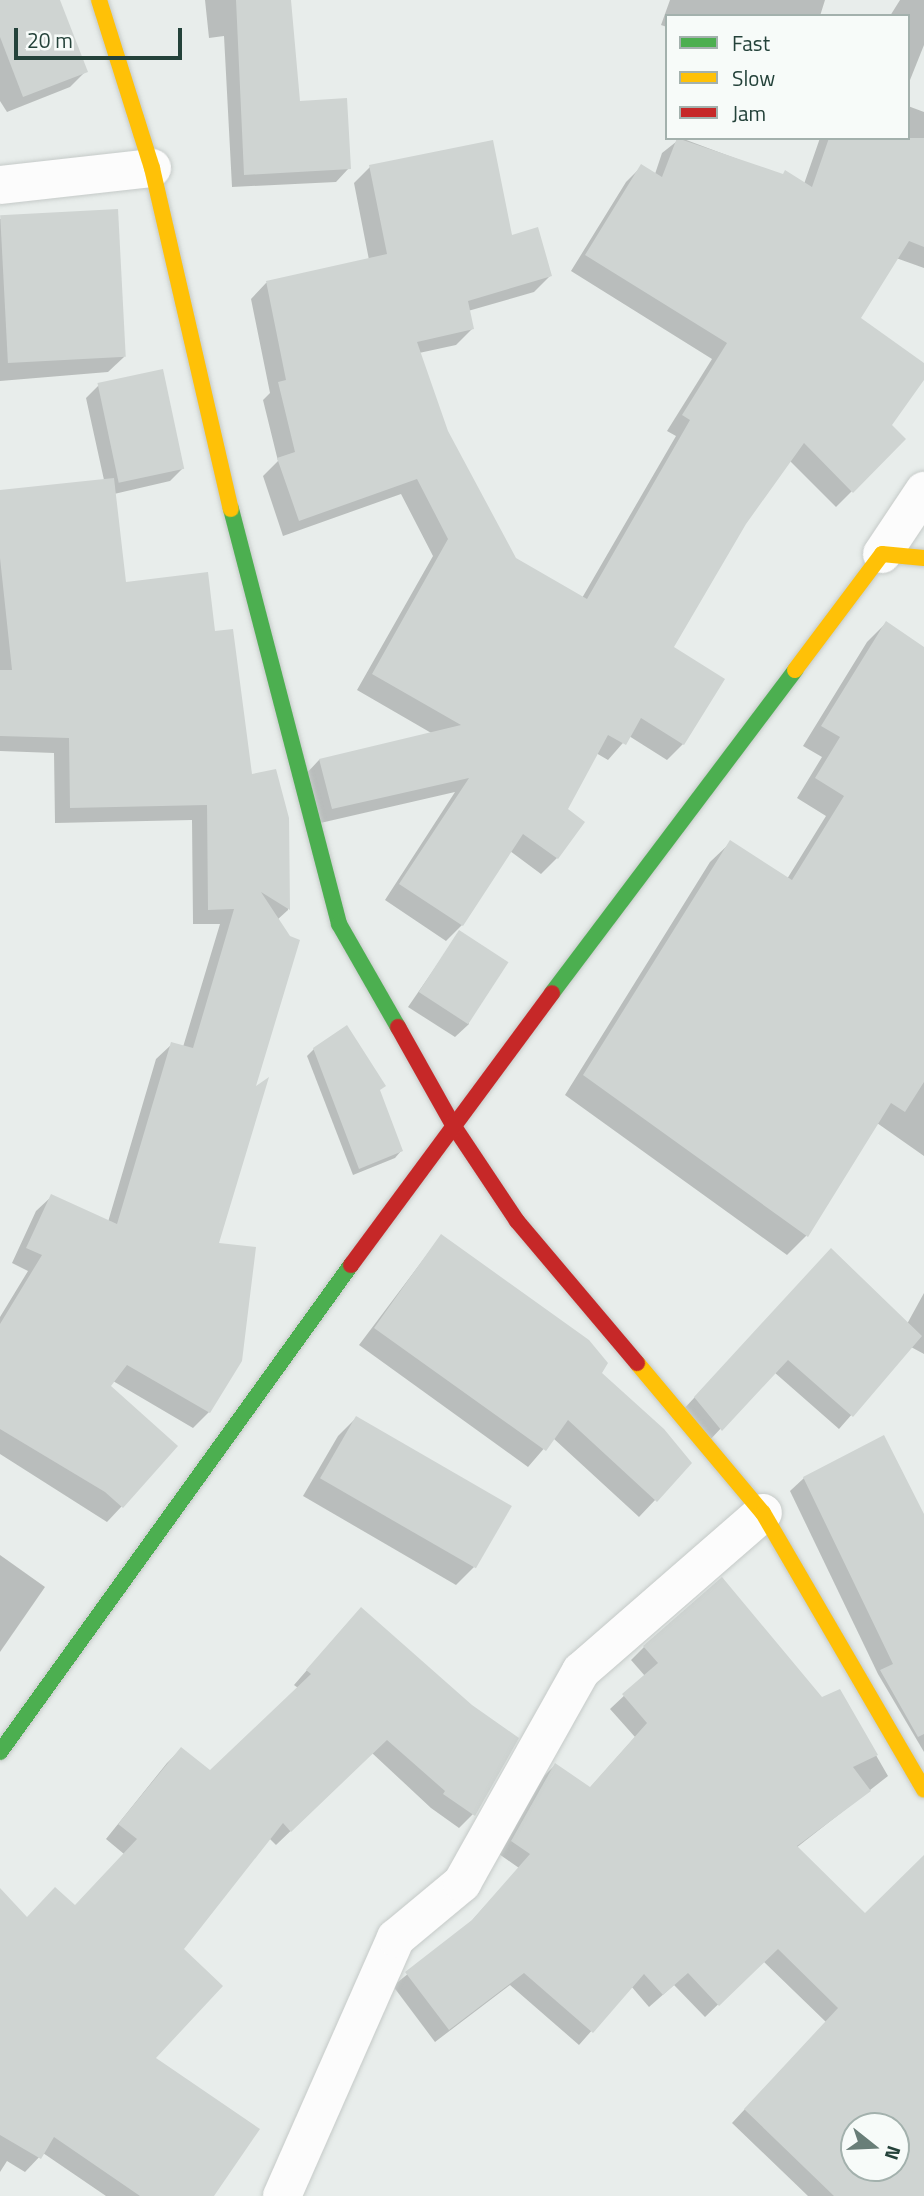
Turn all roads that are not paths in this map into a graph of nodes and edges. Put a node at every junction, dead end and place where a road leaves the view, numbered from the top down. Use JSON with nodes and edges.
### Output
{"nodes":[{"id":1,"x":99,"y":0,"type":"edge"},
{"id":2,"x":152,"y":168,"type":"junction"},
{"id":3,"x":0,"y":185,"type":"edge"},
{"id":4,"x":924,"y":491,"type":"edge"},
{"id":5,"x":882,"y":554,"type":"junction"},
{"id":6,"x":924,"y":558,"type":"edge"},
{"id":7,"x":453,"y":1125,"type":"junction"},
{"id":8,"x":763,"y":1513,"type":"junction"},
{"id":9,"x":0,"y":1752,"type":"edge"},
{"id":10,"x":924,"y":1790,"type":"edge"},
{"id":11,"x":282,"y":2196,"type":"edge"}],
"edges":[{"from":1,"to":2,"type":"street"},
{"from":2,"to":3,"type":"street"},
{"from":2,"to":7,"type":"street"},
{"from":4,"to":5,"type":"street"},
{"from":5,"to":6,"type":"street"},
{"from":5,"to":7,"type":"street"},
{"from":7,"to":8,"type":"street"},
{"from":7,"to":9,"type":"street"},
{"from":8,"to":10,"type":"street"},
{"from":8,"to":11,"type":"street"}]}
